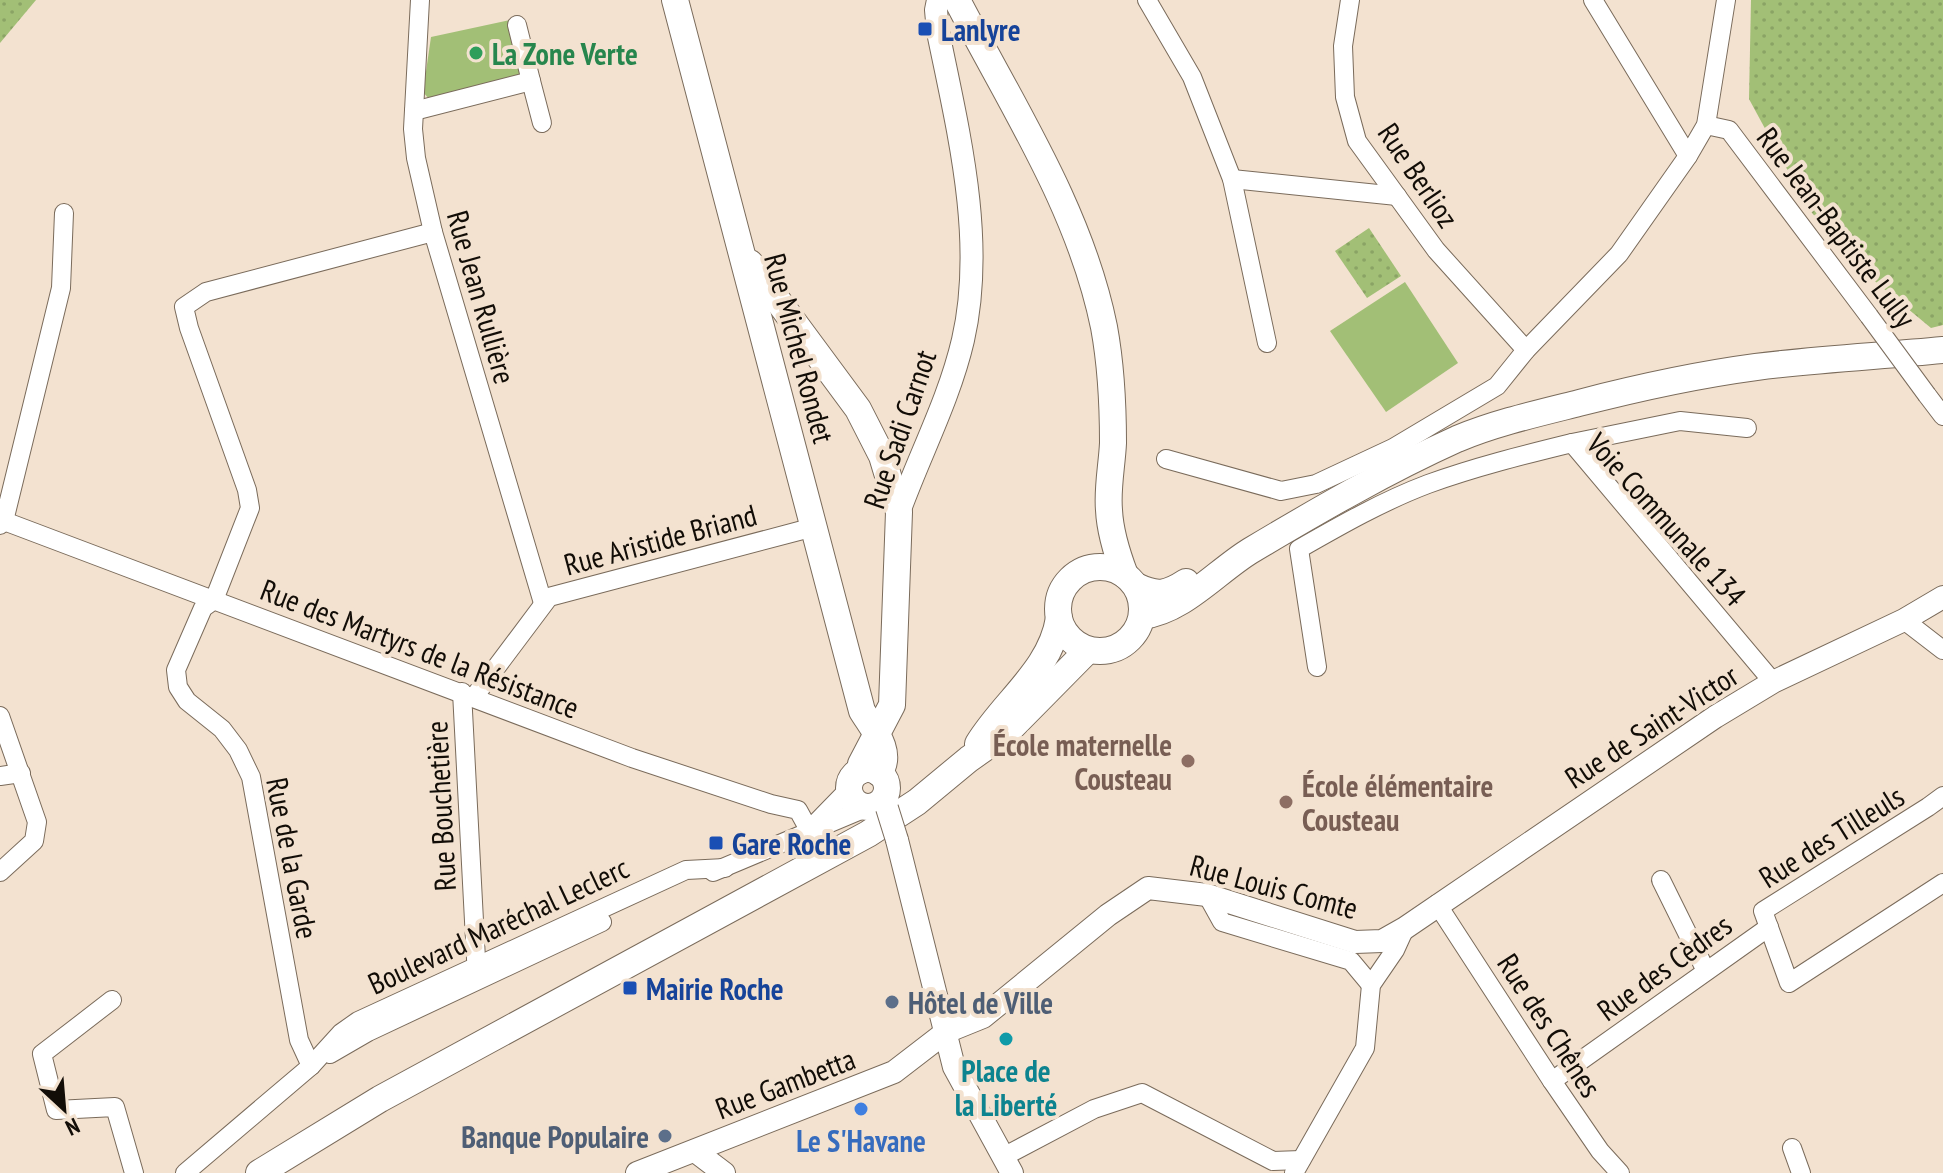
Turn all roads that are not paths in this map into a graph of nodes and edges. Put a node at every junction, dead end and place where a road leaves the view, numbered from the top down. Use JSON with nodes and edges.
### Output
{"nodes":[{"id":1,"x":420,"y":0,"type":"edge"},
{"id":2,"x":938,"y":0,"type":"edge"},
{"id":3,"x":957,"y":0,"type":"edge"},
{"id":4,"x":1147,"y":0,"type":"edge"},
{"id":5,"x":1350,"y":0,"type":"edge"},
{"id":6,"x":1593,"y":0,"type":"edge"},
{"id":7,"x":1726,"y":0,"type":"edge"},
{"id":8,"x":675,"y":1,"type":"edge"},
{"id":9,"x":517,"y":25,"type":"dead end"},
{"id":10,"x":531,"y":81,"type":"junction"},
{"id":11,"x":414,"y":111,"type":"junction"},
{"id":12,"x":542,"y":123,"type":"dead end"},
{"id":13,"x":1706,"y":125,"type":"junction"},
{"id":14,"x":1688,"y":156,"type":"junction"},
{"id":15,"x":1232,"y":179,"type":"junction"},
{"id":16,"x":1397,"y":196,"type":"junction"},
{"id":17,"x":64,"y":213,"type":"dead end"},
{"id":18,"x":433,"y":232,"type":"junction"},
{"id":19,"x":741,"y":250,"type":"junction"},
{"id":20,"x":1267,"y":343,"type":"dead end"},
{"id":21,"x":1526,"y":350,"type":"junction"},
{"id":22,"x":1943,"y":350,"type":"edge"},
{"id":23,"x":1943,"y":416,"type":"edge"},
{"id":24,"x":1747,"y":428,"type":"dead end"},
{"id":25,"x":1572,"y":443,"type":"junction"},
{"id":26,"x":1166,"y":459,"type":"dead end"},
{"id":27,"x":1393,"y":471,"type":"junction"},
{"id":28,"x":1109,"y":509,"type":"junction"},
{"id":29,"x":899,"y":512,"type":"junction"},
{"id":30,"x":2,"y":523,"type":"edge"},
{"id":31,"x":814,"y":527,"type":"junction"},
{"id":32,"x":1081,"y":571,"type":"junction"},
{"id":33,"x":1130,"y":580,"type":"junction"},
{"id":34,"x":1943,"y":597,"type":"edge"},
{"id":35,"x":214,"y":600,"type":"junction"},
{"id":36,"x":543,"y":603,"type":"junction"},
{"id":37,"x":1142,"y":616,"type":"junction"},
{"id":38,"x":1059,"y":618,"type":"junction"},
{"id":39,"x":1904,"y":620,"type":"junction"},
{"id":40,"x":1088,"y":650,"type":"junction"},
{"id":41,"x":1943,"y":650,"type":"edge"},
{"id":42,"x":1317,"y":667,"type":"dead end"},
{"id":43,"x":1773,"y":682,"type":"junction"},
{"id":44,"x":468,"y":695,"type":"junction"},
{"id":45,"x":0,"y":716,"type":"edge"},
{"id":46,"x":876,"y":734,"type":"junction"},
{"id":47,"x":969,"y":759,"type":"junction"},
{"id":48,"x":21,"y":773,"type":"junction"},
{"id":49,"x":0,"y":776,"type":"edge"},
{"id":50,"x":869,"y":788,"type":"junction"},
{"id":51,"x":1943,"y":796,"type":"edge"},
{"id":52,"x":809,"y":830,"type":"junction"},
{"id":53,"x":0,"y":872,"type":"edge"},
{"id":54,"x":1661,"y":880,"type":"dead end"},
{"id":55,"x":1943,"y":883,"type":"edge"},
{"id":56,"x":1207,"y":895,"type":"junction"},
{"id":57,"x":1437,"y":904,"type":"junction"},
{"id":58,"x":1769,"y":927,"type":"junction"},
{"id":59,"x":1405,"y":928,"type":"junction"},
{"id":60,"x":480,"y":971,"type":"junction"},
{"id":61,"x":1706,"y":971,"type":"junction"},
{"id":62,"x":1371,"y":985,"type":"junction"},
{"id":63,"x":112,"y":1000,"type":"dead end"},
{"id":64,"x":946,"y":1032,"type":"junction"},
{"id":65,"x":311,"y":1066,"type":"junction"},
{"id":66,"x":1552,"y":1081,"type":"junction"},
{"id":67,"x":380,"y":1099,"type":"junction"},
{"id":68,"x":1792,"y":1148,"type":"dead end"},
{"id":69,"x":695,"y":1151,"type":"junction"},
{"id":70,"x":1008,"y":1165,"type":"edge"},
{"id":71,"x":1297,"y":1166,"type":"edge"},
{"id":72,"x":134,"y":1173,"type":"edge"},
{"id":73,"x":185,"y":1173,"type":"edge"},
{"id":74,"x":241,"y":1173,"type":"edge"},
{"id":75,"x":259,"y":1173,"type":"edge"},
{"id":76,"x":637,"y":1173,"type":"edge"},
{"id":77,"x":724,"y":1173,"type":"edge"},
{"id":78,"x":1620,"y":1173,"type":"edge"},
{"id":79,"x":1801,"y":1173,"type":"edge"}],
"edges":[{"from":1,"to":11,"type":"street","name":"Rue Jean Rullière"},
{"from":2,"to":29,"type":"street","name":"Rue Sadi Carnot"},
{"from":3,"to":28,"type":"main road"},
{"from":4,"to":15,"type":"street"},
{"from":5,"to":16,"type":"street","name":"Rue Berlioz"},
{"from":6,"to":14,"type":"street"},
{"from":7,"to":13,"type":"street"},
{"from":8,"to":19,"type":"main road","name":"Rue Michel Rondet"},
{"from":9,"to":10,"type":"street"},
{"from":10,"to":11,"type":"street"},
{"from":10,"to":12,"type":"street"},
{"from":11,"to":18,"type":"street","name":"Rue Jean Rullière"},
{"from":13,"to":14,"type":"street"},
{"from":13,"to":23,"type":"street","name":"Rue Jean-Baptiste Lully","bridge":true},
{"from":14,"to":21,"type":"street"},
{"from":15,"to":16,"type":"street"},
{"from":15,"to":20,"type":"street"},
{"from":16,"to":21,"type":"street","name":"Rue Berlioz"},
{"from":17,"to":30,"type":"street"},
{"from":18,"to":35,"type":"street","name":"Rue de la Garde"},
{"from":18,"to":36,"type":"street","name":"Rue Jean Rullière"},
{"from":19,"to":29,"type":"main road"},
{"from":19,"to":31,"type":"main road","name":"Rue Michel Rondet"},
{"from":21,"to":26,"type":"street"},
{"from":22,"to":27,"type":"main road"},
{"from":24,"to":25,"type":"street"},
{"from":25,"to":42,"type":"street","name":"Voie Communale 134"},
{"from":25,"to":43,"type":"street","name":"Voie Communale 134"},
{"from":27,"to":33,"type":"main road"},
{"from":27,"to":37,"type":"main road"},
{"from":28,"to":32,"type":"main road"},
{"from":28,"to":33,"type":"main road"},
{"from":29,"to":46,"type":"main road","name":"Rue Sadi Carnot"},
{"from":30,"to":35,"type":"street","name":"Rue des Martyrs de la Résistance"},
{"from":31,"to":36,"type":"street","name":"Rue Aristide Briand"},
{"from":31,"to":46,"type":"main road","name":"Rue Michel Rondet"},
{"from":32,"to":33,"type":"main road"},
{"from":32,"to":38,"type":"main road"},
{"from":33,"to":37,"type":"main road"},
{"from":34,"to":39,"type":"street","name":"Rue de Saint-Victor"},
{"from":35,"to":44,"type":"street","name":"Rue des Martyrs de la Résistance"},
{"from":35,"to":65,"type":"street","name":"Rue de la Garde"},
{"from":36,"to":44,"type":"street","name":"Rue Aristide Briand"},
{"from":37,"to":40,"type":"main road"},
{"from":38,"to":40,"type":"main road"},
{"from":38,"to":47,"type":"main road"},
{"from":39,"to":41,"type":"street"},
{"from":39,"to":43,"type":"street","name":"Rue de Saint-Victor"},
{"from":40,"to":47,"type":"main road"},
{"from":43,"to":57,"type":"street","name":"Rue de Saint-Victor"},
{"from":44,"to":52,"type":"street","name":"Rue des Martyrs de la Résistance"},
{"from":44,"to":60,"type":"street","name":"Rue Bouchetière"},
{"from":45,"to":48,"type":"street"},
{"from":46,"to":50,"type":"main road"},
{"from":47,"to":67,"type":"main road"},
{"from":48,"to":49,"type":"street"},
{"from":48,"to":53,"type":"street"},
{"from":50,"to":52,"type":"street","name":"Boulevard Maréchal Leclerc"},
{"from":50,"to":52,"type":"street","name":"Boulevard Maréchal Leclerc"},
{"from":50,"to":64,"type":"street","bridge":true},
{"from":51,"to":58,"type":"street","name":"Rue des Tilleuls"},
{"from":52,"to":60,"type":"street","name":"Boulevard Maréchal Leclerc"},
{"from":54,"to":61,"type":"street"},
{"from":55,"to":58,"type":"street","name":"Rue des Tilleuls"},
{"from":56,"to":59,"type":"street","name":"Rue Louis Comte"},
{"from":56,"to":62,"type":"street"},
{"from":56,"to":64,"type":"street","name":"Rue Louis Comte"},
{"from":57,"to":59,"type":"street","name":"Rue de Saint-Victor"},
{"from":57,"to":66,"type":"street","name":"Rue des Chênes"},
{"from":58,"to":61,"type":"street","name":"Rue des Cèdres"},
{"from":59,"to":62,"type":"street"},
{"from":60,"to":65,"type":"street","name":"Boulevard Maréchal Leclerc"},
{"from":61,"to":66,"type":"street","name":"Rue des Cèdres"},
{"from":62,"to":71,"type":"street"},
{"from":63,"to":72,"type":"street"},
{"from":64,"to":69,"type":"street","name":"Rue Gambetta"},
{"from":64,"to":70,"type":"street"},
{"from":65,"to":73,"type":"street","name":"Boulevard Maréchal Leclerc"},
{"from":66,"to":78,"type":"street","name":"Rue des Chênes"},
{"from":67,"to":74,"type":"main road"},
{"from":67,"to":75,"type":"main road"},
{"from":68,"to":79,"type":"street"},
{"from":69,"to":76,"type":"street","name":"Rue Gambetta"},
{"from":69,"to":77,"type":"street"},
{"from":70,"to":71,"type":"street"}]}
